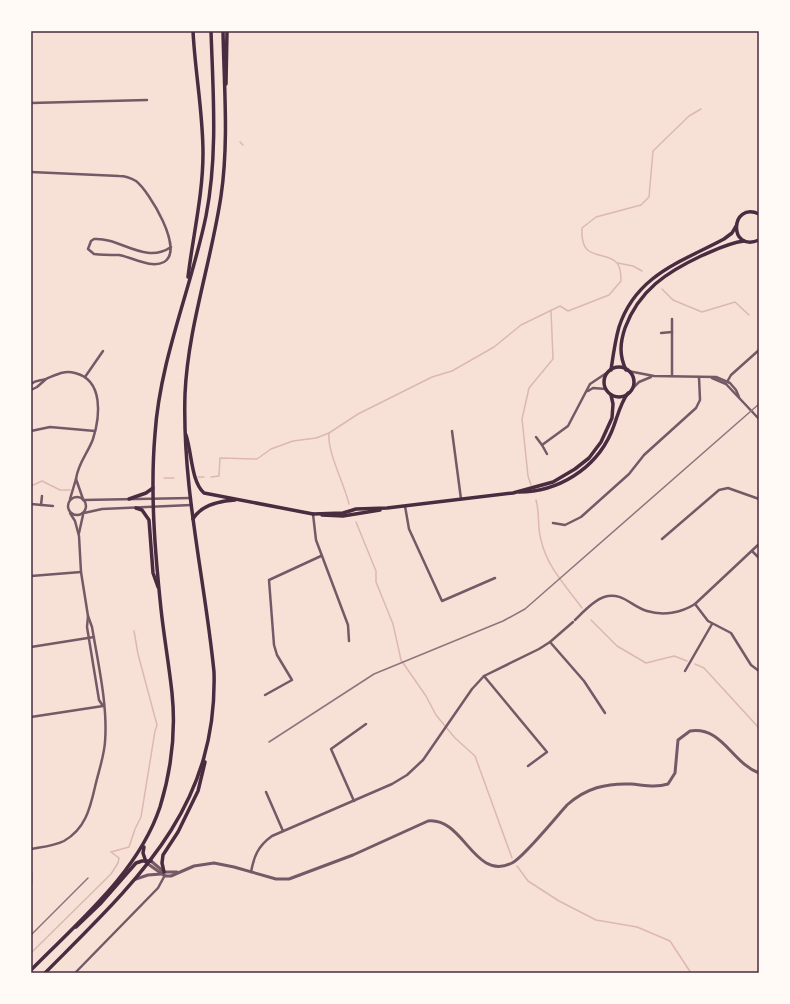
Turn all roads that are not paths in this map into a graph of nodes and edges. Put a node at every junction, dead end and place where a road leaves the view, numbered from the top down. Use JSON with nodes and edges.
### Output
{"nodes":[{"id":1,"x":193,"y":31,"type":"edge"},
{"id":2,"x":211,"y":31,"type":"edge"},
{"id":3,"x":223,"y":31,"type":"edge"},
{"id":4,"x":227,"y":31,"type":"edge"},
{"id":5,"x":148,"y":100,"type":"dead end"},
{"id":6,"x":31,"y":103,"type":"edge"},
{"id":7,"x":225,"y":121,"type":"junction"},
{"id":8,"x":31,"y":172,"type":"edge"},
{"id":9,"x":759,"y":211,"type":"edge"},
{"id":10,"x":754,"y":212,"type":"junction"},
{"id":11,"x":759,"y":214,"type":"edge"},
{"id":12,"x":736,"y":226,"type":"junction"},
{"id":13,"x":759,"y":240,"type":"edge"},
{"id":14,"x":744,"y":241,"type":"junction"},
{"id":15,"x":754,"y":242,"type":"junction"},
{"id":16,"x":759,"y":243,"type":"edge"},
{"id":17,"x":171,"y":246,"type":"junction"},
{"id":18,"x":186,"y":290,"type":"junction"},
{"id":19,"x":672,"y":320,"type":"dead end"},
{"id":20,"x":672,"y":332,"type":"junction"},
{"id":21,"x":661,"y":333,"type":"dead end"},
{"id":22,"x":759,"y":350,"type":"edge"},
{"id":23,"x":103,"y":351,"type":"dead end"},
{"id":24,"x":627,"y":370,"type":"junction"},
{"id":25,"x":609,"y":371,"type":"junction"},
{"id":26,"x":654,"y":376,"type":"junction"},
{"id":27,"x":672,"y":376,"type":"junction"},
{"id":28,"x":699,"y":377,"type":"junction"},
{"id":29,"x":86,"y":378,"type":"junction"},
{"id":30,"x":45,"y":379,"type":"junction"},
{"id":31,"x":727,"y":382,"type":"junction"},
{"id":32,"x":31,"y":384,"type":"edge"},
{"id":33,"x":606,"y":389,"type":"junction"},
{"id":34,"x":632,"y":389,"type":"junction"},
{"id":35,"x":31,"y":390,"type":"edge"},
{"id":36,"x":586,"y":392,"type":"junction"},
{"id":37,"x":628,"y":393,"type":"junction"},
{"id":38,"x":611,"y":394,"type":"junction"},
{"id":39,"x":759,"y":419,"type":"edge"},
{"id":40,"x":31,"y":431,"type":"edge"},
{"id":41,"x":95,"y":431,"type":"junction"},
{"id":42,"x":452,"y":431,"type":"dead end"},
{"id":43,"x":185,"y":432,"type":"junction"},
{"id":44,"x":536,"y":438,"type":"dead end"},
{"id":45,"x":542,"y":445,"type":"junction"},
{"id":46,"x":547,"y":454,"type":"dead end"},
{"id":47,"x":76,"y":479,"type":"junction"},
{"id":48,"x":153,"y":488,"type":"junction"},
{"id":49,"x":513,"y":493,"type":"junction"},
{"id":50,"x":42,"y":496,"type":"dead end"},
{"id":51,"x":190,"y":498,"type":"junction"},
{"id":52,"x":83,"y":499,"type":"junction"},
{"id":53,"x":129,"y":499,"type":"junction"},
{"id":54,"x":154,"y":499,"type":"junction"},
{"id":55,"x":240,"y":499,"type":"junction"},
{"id":56,"x":759,"y":499,"type":"edge"},
{"id":57,"x":70,"y":500,"type":"junction"},
{"id":58,"x":461,"y":500,"type":"junction"},
{"id":59,"x":31,"y":504,"type":"edge"},
{"id":60,"x":41,"y":505,"type":"junction"},
{"id":61,"x":192,"y":505,"type":"junction"},
{"id":62,"x":53,"y":506,"type":"dead end"},
{"id":63,"x":405,"y":506,"type":"junction"},
{"id":64,"x":154,"y":507,"type":"junction"},
{"id":65,"x":136,"y":508,"type":"junction"},
{"id":66,"x":70,"y":513,"type":"junction"},
{"id":67,"x":83,"y":513,"type":"junction"},
{"id":68,"x":313,"y":514,"type":"junction"},
{"id":69,"x":193,"y":519,"type":"junction"},
{"id":70,"x":554,"y":523,"type":"dead end"},
{"id":71,"x":79,"y":536,"type":"junction"},
{"id":72,"x":662,"y":539,"type":"dead end"},
{"id":73,"x":759,"y":544,"type":"edge"},
{"id":74,"x":752,"y":551,"type":"junction"},
{"id":75,"x":321,"y":556,"type":"junction"},
{"id":76,"x":759,"y":558,"type":"edge"},
{"id":77,"x":81,"y":572,"type":"junction"},
{"id":78,"x":31,"y":576,"type":"edge"},
{"id":79,"x":495,"y":578,"type":"dead end"},
{"id":80,"x":159,"y":592,"type":"junction"},
{"id":81,"x":694,"y":604,"type":"junction"},
{"id":82,"x":88,"y":616,"type":"junction"},
{"id":83,"x":712,"y":624,"type":"junction"},
{"id":84,"x":94,"y":637,"type":"junction"},
{"id":85,"x":89,"y":638,"type":"junction"},
{"id":86,"x":349,"y":641,"type":"dead end"},
{"id":87,"x":550,"y":642,"type":"junction"},
{"id":88,"x":31,"y":647,"type":"edge"},
{"id":89,"x":685,"y":671,"type":"dead end"},
{"id":90,"x":759,"y":671,"type":"edge"},
{"id":91,"x":484,"y":676,"type":"junction"},
{"id":92,"x":265,"y":695,"type":"dead end"},
{"id":93,"x":103,"y":706,"type":"junction"},
{"id":94,"x":605,"y":713,"type":"dead end"},
{"id":95,"x":31,"y":717,"type":"edge"},
{"id":96,"x":366,"y":724,"type":"dead end"},
{"id":97,"x":207,"y":748,"type":"junction"},
{"id":98,"x":528,"y":766,"type":"dead end"},
{"id":99,"x":759,"y":773,"type":"edge"},
{"id":100,"x":266,"y":792,"type":"dead end"},
{"id":101,"x":354,"y":801,"type":"junction"},
{"id":102,"x":283,"y":831,"type":"junction"},
{"id":103,"x":144,"y":845,"type":"junction"},
{"id":104,"x":31,"y":849,"type":"edge"},
{"id":105,"x":144,"y":860,"type":"junction"},
{"id":106,"x":150,"y":862,"type":"junction"},
{"id":107,"x":31,"y":872,"type":"edge"},
{"id":108,"x":251,"y":872,"type":"junction"},
{"id":109,"x":164,"y":874,"type":"junction"},
{"id":110,"x":136,"y":879,"type":"junction"},
{"id":111,"x":31,"y":883,"type":"edge"},
{"id":112,"x":66,"y":934,"type":"junction"},
{"id":113,"x":31,"y":970,"type":"edge"},
{"id":114,"x":45,"y":973,"type":"edge"},
{"id":115,"x":75,"y":973,"type":"edge"}],
"edges":[{"from":1,"to":18,"type":"main road"},
{"from":2,"to":18,"type":"main road"},
{"from":3,"to":7,"type":"main road"},
{"from":4,"to":7,"type":"main road"},
{"from":5,"to":6,"type":"street"},
{"from":7,"to":43,"type":"main road"},
{"from":8,"to":17,"type":"street"},
{"from":9,"to":10,"type":"main road"},
{"from":10,"to":11,"type":"main road"},
{"from":10,"to":12,"type":"main road"},
{"from":12,"to":14,"type":"main road"},
{"from":12,"to":25,"type":"main road"},
{"from":13,"to":15,"type":"main road"},
{"from":14,"to":15,"type":"main road"},
{"from":14,"to":24,"type":"main road"},
{"from":15,"to":16,"type":"street"},
{"from":17,"to":17,"type":"street"},
{"from":18,"to":48,"type":"main road"},
{"from":19,"to":20,"type":"street"},
{"from":20,"to":21,"type":"street"},
{"from":20,"to":27,"type":"street"},
{"from":22,"to":31,"type":"street"},
{"from":23,"to":29,"type":"street"},
{"from":24,"to":25,"type":"main road"},
{"from":24,"to":26,"type":"street"},
{"from":24,"to":34,"type":"main road"},
{"from":25,"to":33,"type":"main road"},
{"from":25,"to":36,"type":"street"},
{"from":26,"to":27,"type":"street"},
{"from":26,"to":34,"type":"street"},
{"from":27,"to":28,"type":"street"},
{"from":28,"to":31,"type":"street"},
{"from":28,"to":70,"type":"street"},
{"from":29,"to":30,"type":"street"},
{"from":29,"to":41,"type":"street"},
{"from":30,"to":32,"type":"street"},
{"from":30,"to":35,"type":"street"},
{"from":31,"to":39,"type":"street"},
{"from":33,"to":36,"type":"street"},
{"from":33,"to":38,"type":"main road"},
{"from":34,"to":37,"type":"main road"},
{"from":36,"to":45,"type":"street"},
{"from":37,"to":38,"type":"main road"},
{"from":37,"to":49,"type":"main road"},
{"from":38,"to":49,"type":"main road"},
{"from":40,"to":41,"type":"street"},
{"from":41,"to":47,"type":"street"},
{"from":42,"to":58,"type":"street"},
{"from":43,"to":51,"type":"main road"},
{"from":43,"to":55,"type":"main road"},
{"from":44,"to":45,"type":"street"},
{"from":45,"to":46,"type":"street"},
{"from":47,"to":52,"type":"street"},
{"from":47,"to":57,"type":"street"},
{"from":48,"to":53,"type":"main road"},
{"from":48,"to":54,"type":"main road"},
{"from":49,"to":58,"type":"main road"},
{"from":50,"to":60,"type":"street"},
{"from":51,"to":54,"type":"street"},
{"from":51,"to":61,"type":"main road"},
{"from":52,"to":53,"type":"street"},
{"from":52,"to":57,"type":"street"},
{"from":52,"to":67,"type":"street"},
{"from":53,"to":54,"type":"street"},
{"from":54,"to":64,"type":"main road"},
{"from":55,"to":68,"type":"main road"},
{"from":55,"to":69,"type":"main road"},
{"from":56,"to":72,"type":"street"},
{"from":57,"to":66,"type":"street"},
{"from":58,"to":63,"type":"main road"},
{"from":59,"to":60,"type":"street"},
{"from":60,"to":62,"type":"street"},
{"from":61,"to":64,"type":"street"},
{"from":61,"to":69,"type":"main road"},
{"from":63,"to":68,"type":"main road"},
{"from":63,"to":79,"type":"street"},
{"from":64,"to":65,"type":"street"},
{"from":64,"to":80,"type":"main road"},
{"from":65,"to":67,"type":"street"},
{"from":65,"to":80,"type":"main road"},
{"from":66,"to":67,"type":"street"},
{"from":66,"to":71,"type":"street"},
{"from":67,"to":71,"type":"street"},
{"from":68,"to":75,"type":"street"},
{"from":69,"to":97,"type":"main road"},
{"from":71,"to":77,"type":"street"},
{"from":73,"to":74,"type":"street"},
{"from":74,"to":76,"type":"street"},
{"from":74,"to":81,"type":"street"},
{"from":75,"to":86,"type":"street"},
{"from":75,"to":92,"type":"street"},
{"from":77,"to":78,"type":"street"},
{"from":77,"to":82,"type":"street"},
{"from":80,"to":103,"type":"main road"},
{"from":81,"to":83,"type":"street"},
{"from":81,"to":87,"type":"street"},
{"from":82,"to":84,"type":"street"},
{"from":82,"to":85,"type":"street"},
{"from":83,"to":89,"type":"street"},
{"from":83,"to":90,"type":"street"},
{"from":84,"to":85,"type":"street"},
{"from":84,"to":93,"type":"street"},
{"from":85,"to":88,"type":"street"},
{"from":85,"to":93,"type":"street"},
{"from":87,"to":91,"type":"street"},
{"from":87,"to":94,"type":"street"},
{"from":91,"to":98,"type":"street"},
{"from":91,"to":101,"type":"street"},
{"from":93,"to":95,"type":"street"},
{"from":93,"to":104,"type":"street"},
{"from":96,"to":101,"type":"street"},
{"from":97,"to":106,"type":"main road"},
{"from":97,"to":109,"type":"main road"},
{"from":99,"to":108,"type":"street"},
{"from":100,"to":102,"type":"street"},
{"from":101,"to":102,"type":"street"},
{"from":102,"to":108,"type":"street"},
{"from":103,"to":105,"type":"main road"},
{"from":103,"to":112,"type":"main road"},
{"from":105,"to":106,"type":"main road"},
{"from":105,"to":112,"type":"main road"},
{"from":106,"to":109,"type":"street"},
{"from":106,"to":110,"type":"main road"},
{"from":107,"to":111,"type":"street"},
{"from":108,"to":109,"type":"street"},
{"from":109,"to":110,"type":"street"},
{"from":109,"to":115,"type":"street"},
{"from":110,"to":114,"type":"main road"},
{"from":112,"to":113,"type":"main road"}]}
